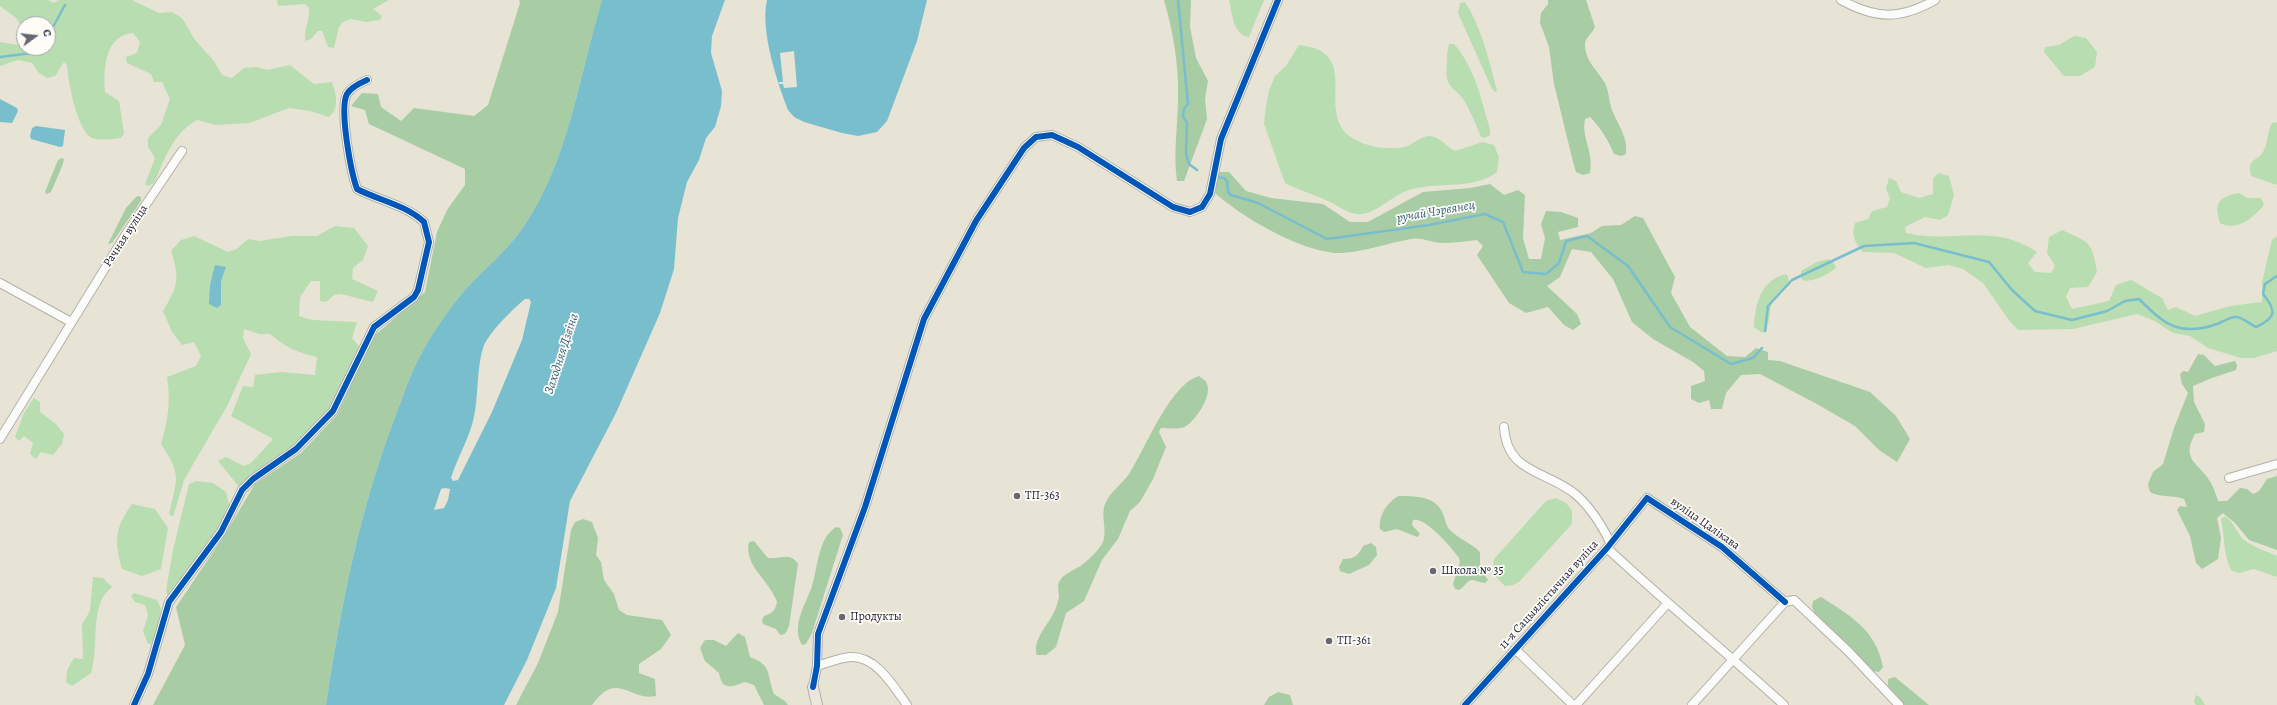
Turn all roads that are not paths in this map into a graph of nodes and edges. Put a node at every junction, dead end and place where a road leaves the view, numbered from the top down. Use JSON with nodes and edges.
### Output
{"nodes":[{"id":1,"x":1278,"y":0,"type":"edge"},
{"id":2,"x":1841,"y":0,"type":"edge"},
{"id":3,"x":1934,"y":0,"type":"edge"},
{"id":4,"x":367,"y":80,"type":"dead end"},
{"id":5,"x":182,"y":151,"type":"dead end"},
{"id":6,"x":0,"y":283,"type":"edge"},
{"id":7,"x":72,"y":322,"type":"junction"},
{"id":8,"x":1504,"y":427,"type":"dead end"},
{"id":9,"x":0,"y":439,"type":"edge"},
{"id":10,"x":2277,"y":464,"type":"edge"},
{"id":11,"x":2229,"y":478,"type":"dead end"},
{"id":12,"x":1647,"y":498,"type":"joint"},
{"id":13,"x":1609,"y":545,"type":"junction"},
{"id":14,"x":1785,"y":602,"type":"junction"},
{"id":15,"x":1668,"y":604,"type":"junction"},
{"id":16,"x":1515,"y":649,"type":"junction"},
{"id":17,"x":1734,"y":660,"type":"junction"},
{"id":18,"x":817,"y":666,"type":"junction"},
{"id":19,"x":813,"y":687,"type":"joint"},
{"id":20,"x":134,"y":705,"type":"edge"},
{"id":21,"x":817,"y":705,"type":"edge"},
{"id":22,"x":907,"y":705,"type":"edge"},
{"id":23,"x":1465,"y":705,"type":"edge"},
{"id":24,"x":1574,"y":705,"type":"edge"},
{"id":25,"x":1692,"y":705,"type":"edge"},
{"id":26,"x":1784,"y":705,"type":"edge"},
{"id":27,"x":1899,"y":705,"type":"edge"}],
"edges":[{"from":1,"to":18,"type":"street"},
{"from":2,"to":3,"type":"street"},
{"from":4,"to":20,"type":"street"},
{"from":5,"to":7,"type":"street","name":"Рачная вуліца"},
{"from":6,"to":7,"type":"street"},
{"from":7,"to":9,"type":"street","name":"Рачная вуліца"},
{"from":8,"to":13,"type":"street"},
{"from":10,"to":11,"type":"street"},
{"from":12,"to":13,"type":"street","name":"11-я Сацыялістычная вуліца"},
{"from":12,"to":14,"type":"street","name":"вуліца Цалікава"},
{"from":13,"to":15,"type":"street"},
{"from":13,"to":16,"type":"street","name":"11-я Сацыялістычная вуліца"},
{"from":14,"to":17,"type":"street"},
{"from":14,"to":27,"type":"street"},
{"from":15,"to":17,"type":"street"},
{"from":15,"to":24,"type":"street"},
{"from":16,"to":23,"type":"street","name":"11-я Сацыялістычная вуліца"},
{"from":16,"to":24,"type":"street"},
{"from":17,"to":25,"type":"street"},
{"from":17,"to":26,"type":"street"},
{"from":18,"to":19,"type":"street"},
{"from":18,"to":22,"type":"street"},
{"from":19,"to":21,"type":"main road"}]}
